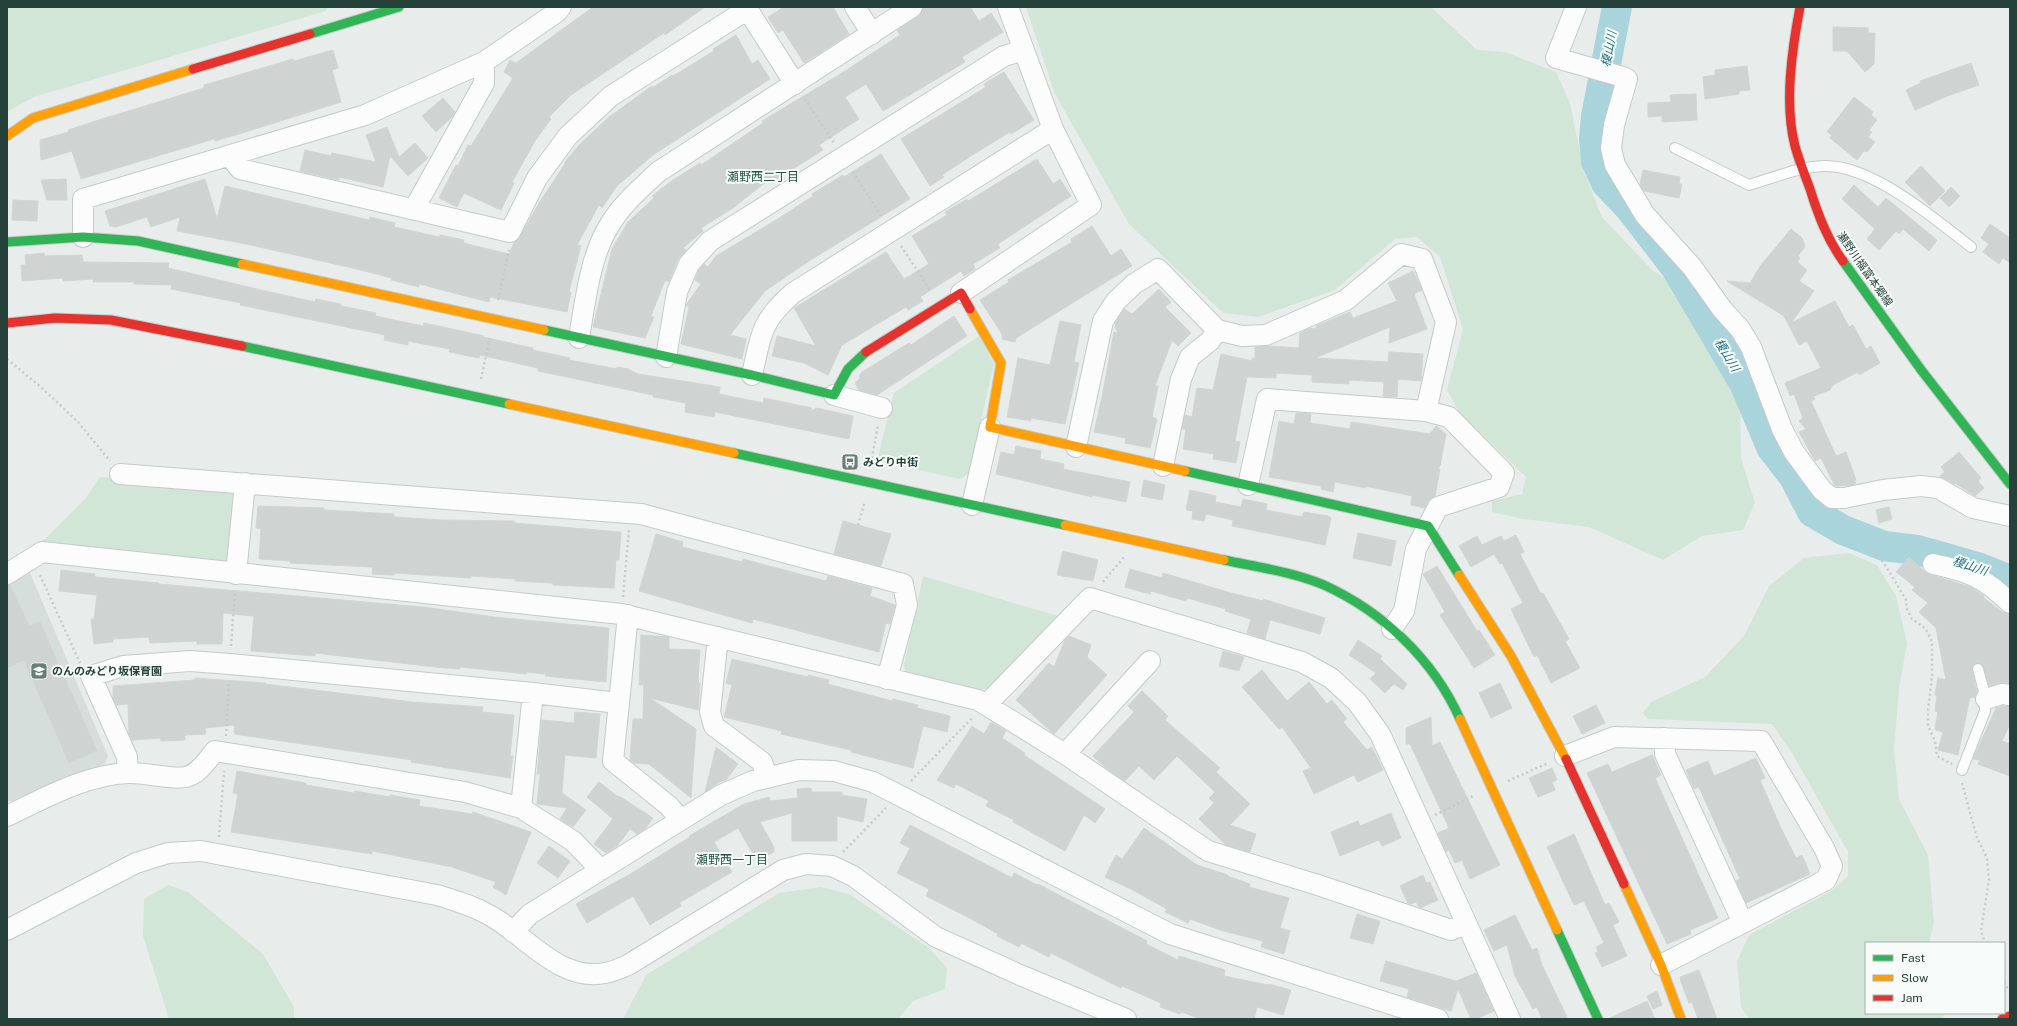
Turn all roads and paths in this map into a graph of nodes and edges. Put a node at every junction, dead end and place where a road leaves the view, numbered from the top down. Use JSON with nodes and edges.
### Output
{"nodes":[{"id":1,"x":399,"y":7,"type":"edge"},
{"id":2,"x":561,"y":7,"type":"edge"},
{"id":3,"x":855,"y":7,"type":"edge"},
{"id":4,"x":912,"y":7,"type":"edge"},
{"id":5,"x":1008,"y":7,"type":"edge"},
{"id":6,"x":1576,"y":7,"type":"edge"},
{"id":7,"x":1800,"y":7,"type":"edge"},
{"id":8,"x":747,"y":8,"type":"edge"},
{"id":9,"x":872,"y":34,"type":"junction"},
{"id":10,"x":1024,"y":50,"type":"junction"},
{"id":11,"x":484,"y":62,"type":"junction"},
{"id":12,"x":795,"y":84,"type":"junction"},
{"id":13,"x":1053,"y":129,"type":"junction"},
{"id":14,"x":7,"y":136,"type":"edge"},
{"id":15,"x":1675,"y":148,"type":"dead end"},
{"id":16,"x":230,"y":156,"type":"junction"},
{"id":17,"x":843,"y":157,"type":"junction"},
{"id":18,"x":1803,"y":169,"type":"junction"},
{"id":19,"x":414,"y":209,"type":"junction"},
{"id":20,"x":891,"y":231,"type":"junction"},
{"id":21,"x":510,"y":232,"type":"junction"},
{"id":22,"x":84,"y":237,"type":"junction"},
{"id":23,"x":7,"y":242,"type":"edge"},
{"id":24,"x":1971,"y":247,"type":"dead end"},
{"id":25,"x":961,"y":293,"type":"junction"},
{"id":26,"x":497,"y":305,"type":"dead end"},
{"id":27,"x":940,"y":306,"type":"junction"},
{"id":28,"x":7,"y":323,"type":"edge"},
{"id":29,"x":1217,"y":330,"type":"junction"},
{"id":30,"x":491,"y":334,"type":"dead end"},
{"id":31,"x":579,"y":338,"type":"junction"},
{"id":32,"x":666,"y":357,"type":"junction"},
{"id":33,"x":7,"y":359,"type":"edge"},
{"id":34,"x":752,"y":375,"type":"junction"},
{"id":35,"x":481,"y":380,"type":"dead end"},
{"id":36,"x":834,"y":395,"type":"junction"},
{"id":37,"x":882,"y":408,"type":"joint"},
{"id":38,"x":1426,"y":411,"type":"junction"},
{"id":39,"x":990,"y":427,"type":"junction"},
{"id":40,"x":1076,"y":447,"type":"junction"},
{"id":41,"x":871,"y":466,"type":"dead end"},
{"id":42,"x":1163,"y":466,"type":"junction"},
{"id":43,"x":120,"y":474,"type":"joint"},
{"id":44,"x":245,"y":483,"type":"junction"},
{"id":45,"x":2010,"y":484,"type":"edge"},
{"id":46,"x":1248,"y":485,"type":"junction"},
{"id":47,"x":866,"y":498,"type":"dead end"},
{"id":48,"x":972,"y":505,"type":"junction"},
{"id":49,"x":630,"y":514,"type":"junction"},
{"id":50,"x":2010,"y":516,"type":"edge"},
{"id":51,"x":858,"y":525,"type":"dead end"},
{"id":52,"x":1428,"y":526,"type":"junction"},
{"id":53,"x":1867,"y":547,"type":"dead end"},
{"id":54,"x":1126,"y":555,"type":"dead end"},
{"id":55,"x":32,"y":558,"type":"junction"},
{"id":56,"x":1933,"y":564,"type":"dead end"},
{"id":57,"x":7,"y":574,"type":"edge"},
{"id":58,"x":236,"y":574,"type":"junction"},
{"id":59,"x":1090,"y":598,"type":"junction"},
{"id":60,"x":2010,"y":603,"type":"edge"},
{"id":61,"x":624,"y":614,"type":"junction"},
{"id":62,"x":1392,"y":629,"type":"junction"},
{"id":63,"x":718,"y":637,"type":"junction"},
{"id":64,"x":1150,"y":661,"type":"dead end"},
{"id":65,"x":230,"y":664,"type":"junction"},
{"id":66,"x":1978,"y":669,"type":"dead end"},
{"id":67,"x":91,"y":676,"type":"junction"},
{"id":68,"x":887,"y":679,"type":"junction"},
{"id":69,"x":533,"y":693,"type":"junction"},
{"id":70,"x":2010,"y":695,"type":"edge"},
{"id":71,"x":1986,"y":699,"type":"junction"},
{"id":72,"x":618,"y":703,"type":"junction"},
{"id":73,"x":986,"y":705,"type":"junction"},
{"id":74,"x":1664,"y":738,"type":"junction"},
{"id":75,"x":1065,"y":754,"type":"junction"},
{"id":76,"x":1565,"y":756,"type":"junction"},
{"id":77,"x":1962,"y":770,"type":"junction"},
{"id":78,"x":128,"y":773,"type":"junction"},
{"id":79,"x":767,"y":777,"type":"junction"},
{"id":80,"x":1508,"y":781,"type":"dead end"},
{"id":81,"x":1476,"y":795,"type":"dead end"},
{"id":82,"x":521,"y":808,"type":"junction"},
{"id":83,"x":7,"y":816,"type":"edge"},
{"id":84,"x":682,"y":820,"type":"junction"},
{"id":85,"x":1420,"y":822,"type":"junction"},
{"id":86,"x":601,"y":870,"type":"junction"},
{"id":87,"x":1466,"y":923,"type":"junction"},
{"id":88,"x":1743,"y":923,"type":"junction"},
{"id":89,"x":7,"y":930,"type":"edge"},
{"id":90,"x":513,"y":932,"type":"junction"},
{"id":91,"x":1985,"y":942,"type":"edge"},
{"id":92,"x":1661,"y":965,"type":"junction"},
{"id":93,"x":2005,"y":984,"type":"edge"},
{"id":94,"x":2008,"y":989,"type":"dead end"},
{"id":95,"x":2010,"y":1016,"type":"edge"},
{"id":96,"x":1126,"y":1019,"type":"edge"},
{"id":97,"x":1438,"y":1019,"type":"edge"},
{"id":98,"x":1510,"y":1019,"type":"edge"},
{"id":99,"x":1598,"y":1019,"type":"edge"},
{"id":100,"x":1681,"y":1019,"type":"edge"},
{"id":101,"x":2002,"y":1019,"type":"edge"}],
"edges":[{"from":1,"to":14,"type":"street"},
{"from":2,"to":11,"type":"street"},
{"from":3,"to":9,"type":"street"},
{"from":4,"to":9,"type":"street"},
{"from":5,"to":10,"type":"street"},
{"from":6,"to":50,"type":"street"},
{"from":7,"to":18,"type":"street","name":"瀬野川福富本郷線"},
{"from":8,"to":12,"type":"street"},
{"from":8,"to":21,"type":"street"},
{"from":9,"to":12,"type":"street"},
{"from":10,"to":13,"type":"street"},
{"from":10,"to":17,"type":"street"},
{"from":11,"to":16,"type":"street"},
{"from":11,"to":19,"type":"street"},
{"from":12,"to":17,"type":"path"},
{"from":12,"to":31,"type":"street"},
{"from":13,"to":20,"type":"street"},
{"from":13,"to":25,"type":"street"},
{"from":15,"to":18,"type":"lane"},
{"from":16,"to":19,"type":"street"},
{"from":16,"to":22,"type":"street"},
{"from":17,"to":20,"type":"path"},
{"from":17,"to":32,"type":"street"},
{"from":18,"to":24,"type":"lane"},
{"from":18,"to":45,"type":"street","name":"瀬野川福富本郷線"},
{"from":19,"to":21,"type":"street"},
{"from":20,"to":27,"type":"path"},
{"from":20,"to":34,"type":"street"},
{"from":21,"to":26,"type":"path"},
{"from":22,"to":23,"type":"street"},
{"from":22,"to":31,"type":"street"},
{"from":25,"to":27,"type":"street"},
{"from":25,"to":39,"type":"street"},
{"from":27,"to":36,"type":"street"},
{"from":28,"to":48,"type":"street"},
{"from":29,"to":38,"type":"street"},
{"from":29,"to":40,"type":"street"},
{"from":29,"to":42,"type":"street"},
{"from":30,"to":35,"type":"path"},
{"from":31,"to":32,"type":"street"},
{"from":32,"to":34,"type":"street"},
{"from":33,"to":43,"type":"path"},
{"from":34,"to":36,"type":"street"},
{"from":36,"to":37,"type":"street"},
{"from":37,"to":41,"type":"path"},
{"from":38,"to":46,"type":"street"},
{"from":38,"to":52,"type":"street"},
{"from":39,"to":40,"type":"street"},
{"from":39,"to":48,"type":"street"},
{"from":40,"to":42,"type":"street"},
{"from":42,"to":46,"type":"street"},
{"from":43,"to":44,"type":"street"},
{"from":44,"to":49,"type":"street"},
{"from":44,"to":58,"type":"street"},
{"from":46,"to":52,"type":"street"},
{"from":47,"to":51,"type":"path"},
{"from":48,"to":62,"type":"street"},
{"from":49,"to":61,"type":"path"},
{"from":49,"to":68,"type":"street"},
{"from":52,"to":62,"type":"street"},
{"from":52,"to":76,"type":"street"},
{"from":53,"to":77,"type":"path"},
{"from":54,"to":59,"type":"path"},
{"from":55,"to":57,"type":"street"},
{"from":55,"to":58,"type":"street"},
{"from":55,"to":67,"type":"path"},
{"from":56,"to":60,"type":"street"},
{"from":58,"to":61,"type":"street"},
{"from":58,"to":65,"type":"path"},
{"from":59,"to":73,"type":"street"},
{"from":59,"to":85,"type":"street"},
{"from":61,"to":63,"type":"street"},
{"from":61,"to":72,"type":"street"},
{"from":62,"to":99,"type":"street"},
{"from":63,"to":68,"type":"street"},
{"from":63,"to":79,"type":"street"},
{"from":64,"to":75,"type":"street"},
{"from":65,"to":67,"type":"street"},
{"from":65,"to":69,"type":"street"},
{"from":66,"to":71,"type":"lane"},
{"from":67,"to":78,"type":"street"},
{"from":68,"to":73,"type":"street"},
{"from":69,"to":72,"type":"street"},
{"from":69,"to":82,"type":"street"},
{"from":70,"to":71,"type":"street"},
{"from":71,"to":77,"type":"lane"},
{"from":72,"to":84,"type":"street"},
{"from":73,"to":75,"type":"street"},
{"from":74,"to":76,"type":"street"},
{"from":74,"to":88,"type":"street"},
{"from":74,"to":88,"type":"street"},
{"from":75,"to":87,"type":"street"},
{"from":76,"to":80,"type":"path"},
{"from":76,"to":92,"type":"street"},
{"from":77,"to":91,"type":"path"},
{"from":78,"to":82,"type":"street"},
{"from":78,"to":83,"type":"street"},
{"from":79,"to":84,"type":"street"},
{"from":79,"to":97,"type":"street"},
{"from":81,"to":85,"type":"path"},
{"from":82,"to":86,"type":"street"},
{"from":84,"to":86,"type":"street"},
{"from":85,"to":87,"type":"street"},
{"from":86,"to":90,"type":"street"},
{"from":87,"to":98,"type":"street"},
{"from":88,"to":92,"type":"street"},
{"from":89,"to":90,"type":"street"},
{"from":90,"to":96,"type":"street"},
{"from":92,"to":100,"type":"street"},
{"from":93,"to":94,"type":"path"},
{"from":95,"to":101,"type":"street"}]}
